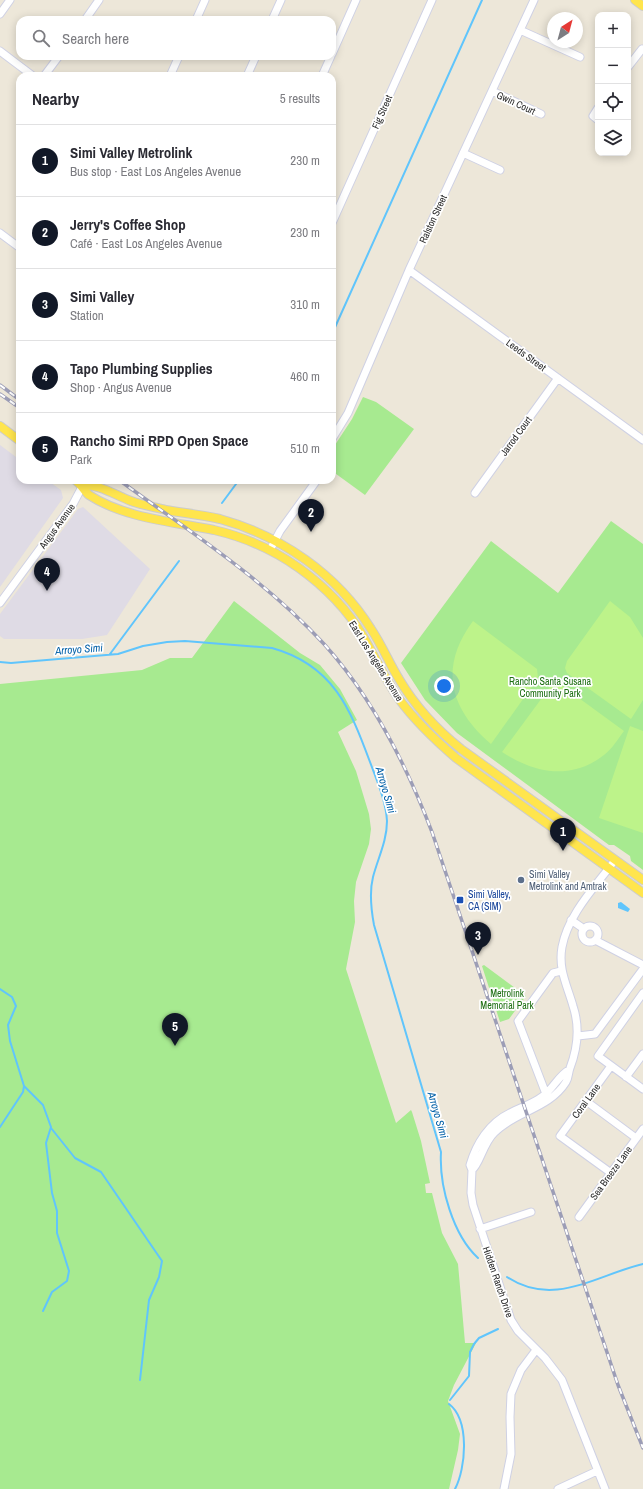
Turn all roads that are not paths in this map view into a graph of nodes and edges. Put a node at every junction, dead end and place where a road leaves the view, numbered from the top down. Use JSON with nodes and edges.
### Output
{"nodes":[{"id":1,"x":10,"y":0,"type":"edge"},
{"id":2,"x":99,"y":0,"type":"edge"},
{"id":3,"x":205,"y":0,"type":"edge"},
{"id":4,"x":281,"y":0,"type":"edge"},
{"id":5,"x":356,"y":0,"type":"edge"},
{"id":6,"x":432,"y":0,"type":"edge"},
{"id":7,"x":534,"y":0,"type":"edge"},
{"id":8,"x":636,"y":0,"type":"edge"},
{"id":9,"x":643,"y":6,"type":"edge"},
{"id":10,"x":0,"y":14,"type":"edge"},
{"id":11,"x":88,"y":16,"type":"edge"},
{"id":12,"x":198,"y":16,"type":"edge"},
{"id":13,"x":274,"y":16,"type":"edge"},
{"id":14,"x":520,"y":30,"type":"junction"},
{"id":15,"x":336,"y":46,"type":"edge"},
{"id":16,"x":642,"y":49,"type":"dead end"},
{"id":17,"x":0,"y":51,"type":"edge"},
{"id":18,"x":580,"y":57,"type":"dead end"},
{"id":19,"x":56,"y":60,"type":"edge"},
{"id":20,"x":177,"y":60,"type":"edge"},
{"id":21,"x":254,"y":60,"type":"edge"},
{"id":22,"x":330,"y":60,"type":"edge"},
{"id":23,"x":631,"y":63,"type":"edge"},
{"id":24,"x":28,"y":72,"type":"edge"},
{"id":25,"x":47,"y":72,"type":"edge"},
{"id":26,"x":172,"y":72,"type":"edge"},
{"id":27,"x":249,"y":72,"type":"edge"},
{"id":28,"x":324,"y":72,"type":"edge"},
{"id":29,"x":492,"y":91,"type":"junction"},
{"id":30,"x":541,"y":114,"type":"dead end"},
{"id":31,"x":463,"y":153,"type":"junction"},
{"id":32,"x":500,"y":170,"type":"dead end"},
{"id":33,"x":336,"y":214,"type":"edge"},
{"id":34,"x":0,"y":233,"type":"edge"},
{"id":35,"x":16,"y":245,"type":"edge"},
{"id":36,"x":409,"y":270,"type":"junction"},
{"id":37,"x":558,"y":378,"type":"junction"},
{"id":38,"x":0,"y":426,"type":"edge"},
{"id":39,"x":336,"y":432,"type":"edge"},
{"id":40,"x":16,"y":438,"type":"edge"},
{"id":41,"x":643,"y":440,"type":"edge"},
{"id":42,"x":314,"y":484,"type":"edge"},
{"id":43,"x":83,"y":485,"type":"junction"},
{"id":44,"x":475,"y":493,"type":"dead end"},
{"id":45,"x":275,"y":540,"type":"junction"},
{"id":46,"x":270,"y":550,"type":"junction"},
{"id":47,"x":0,"y":603,"type":"edge"},
{"id":48,"x":616,"y":860,"type":"junction"},
{"id":49,"x":609,"y":869,"type":"junction"},
{"id":50,"x":643,"y":880,"type":"edge"},
{"id":51,"x":643,"y":893,"type":"edge"},
{"id":52,"x":571,"y":920,"type":"junction"},
{"id":53,"x":584,"y":930,"type":"junction"},
{"id":54,"x":595,"y":940,"type":"junction"},
{"id":55,"x":643,"y":965,"type":"edge"},
{"id":56,"x":643,"y":969,"type":"edge"},
{"id":57,"x":561,"y":971,"type":"junction"},
{"id":58,"x":643,"y":993,"type":"edge"},
{"id":59,"x":578,"y":1036,"type":"junction"},
{"id":60,"x":643,"y":1054,"type":"edge"},
{"id":61,"x":611,"y":1066,"type":"junction"},
{"id":62,"x":569,"y":1070,"type":"junction"},
{"id":63,"x":626,"y":1077,"type":"junction"},
{"id":64,"x":643,"y":1089,"type":"edge"},
{"id":65,"x":546,"y":1094,"type":"junction"},
{"id":66,"x":586,"y":1101,"type":"junction"},
{"id":67,"x":643,"y":1129,"type":"edge"},
{"id":68,"x":636,"y":1138,"type":"junction"},
{"id":69,"x":472,"y":1170,"type":"junction"},
{"id":70,"x":611,"y":1173,"type":"junction"},
{"id":71,"x":531,"y":1212,"type":"dead end"},
{"id":72,"x":579,"y":1217,"type":"dead end"},
{"id":73,"x":480,"y":1229,"type":"junction"},
{"id":74,"x":536,"y":1350,"type":"junction"},
{"id":75,"x":597,"y":1471,"type":"junction"},
{"id":76,"x":504,"y":1489,"type":"edge"},
{"id":77,"x":558,"y":1489,"type":"edge"},
{"id":78,"x":605,"y":1489,"type":"edge"}],
"edges":[{"from":1,"to":10,"type":"street"},
{"from":2,"to":11,"type":"street"},
{"from":3,"to":12,"type":"street"},
{"from":4,"to":13,"type":"street"},
{"from":5,"to":15,"type":"street"},
{"from":6,"to":33,"type":"street","name":"Fig Street"},
{"from":7,"to":14,"type":"street","name":"Ralston Street"},
{"from":8,"to":9,"type":"main road"},
{"from":14,"to":18,"type":"street"},
{"from":14,"to":29,"type":"street","name":"Ralston Street"},
{"from":16,"to":23,"type":"street"},
{"from":17,"to":24,"type":"street"},
{"from":19,"to":25,"type":"street"},
{"from":20,"to":26,"type":"street"},
{"from":21,"to":27,"type":"street"},
{"from":22,"to":28,"type":"street"},
{"from":29,"to":30,"type":"street","name":"Gwin Court"},
{"from":29,"to":31,"type":"street","name":"Ralston Street"},
{"from":31,"to":32,"type":"street"},
{"from":31,"to":36,"type":"street","name":"Ralston Street"},
{"from":34,"to":35,"type":"street"},
{"from":36,"to":37,"type":"street","name":"Leeds Street"},
{"from":36,"to":39,"type":"street","name":"Ralston Street"},
{"from":37,"to":41,"type":"street","name":"Leeds Street"},
{"from":37,"to":44,"type":"street","name":"Jarrod Court"},
{"from":38,"to":40,"type":"main road"},
{"from":42,"to":45,"type":"street"},
{"from":43,"to":45,"type":"main road","name":"East Los Angeles Avenue"},
{"from":43,"to":46,"type":"main road","name":"East Los Angeles Avenue"},
{"from":43,"to":47,"type":"street","name":"Angus Avenue"},
{"from":45,"to":46,"type":"street"},
{"from":45,"to":48,"type":"main road","name":"East Los Angeles Avenue"},
{"from":46,"to":49,"type":"main road","name":"East Los Angeles Avenue"},
{"from":48,"to":49,"type":"street","name":"Hidden Ranch Drive"},
{"from":48,"to":50,"type":"main road","name":"East Los Angeles Avenue"},
{"from":49,"to":51,"type":"main road","name":"East Los Angeles Avenue"},
{"from":49,"to":52,"type":"street","name":"Hidden Ranch Drive"},
{"from":52,"to":53,"type":"street"},
{"from":52,"to":57,"type":"street","name":"Hidden Ranch Drive"},
{"from":53,"to":54,"type":"street"},
{"from":53,"to":54,"type":"street"},
{"from":54,"to":55,"type":"street"},
{"from":56,"to":59,"type":"street"},
{"from":57,"to":59,"type":"street","name":"Hidden Ranch Drive"},
{"from":57,"to":65,"type":"street"},
{"from":58,"to":61,"type":"street"},
{"from":59,"to":62,"type":"street","name":"Hidden Ranch Drive"},
{"from":60,"to":63,"type":"street"},
{"from":61,"to":63,"type":"street"},
{"from":61,"to":66,"type":"street","name":"Coral Lane"},
{"from":62,"to":65,"type":"street","name":"Hidden Ranch Drive"},
{"from":62,"to":69,"type":"street","name":"Hidden Ranch Drive"},
{"from":63,"to":64,"type":"street"},
{"from":65,"to":69,"type":"street","name":"Hidden Ranch Drive"},
{"from":66,"to":68,"type":"street"},
{"from":66,"to":70,"type":"street","name":"Coral Lane"},
{"from":67,"to":68,"type":"street","name":"Sea Breeze Lane"},
{"from":68,"to":70,"type":"street","name":"Sea Breeze Lane"},
{"from":69,"to":73,"type":"street","name":"Hidden Ranch Drive"},
{"from":70,"to":72,"type":"street","name":"Sea Breeze Lane"},
{"from":71,"to":73,"type":"street"},
{"from":73,"to":74,"type":"street","name":"Hidden Ranch Drive"},
{"from":74,"to":75,"type":"street","name":"Hidden Ranch Drive"},
{"from":74,"to":76,"type":"street"},
{"from":75,"to":77,"type":"street"},
{"from":75,"to":78,"type":"street","name":"Hidden Ranch Drive"}]}
